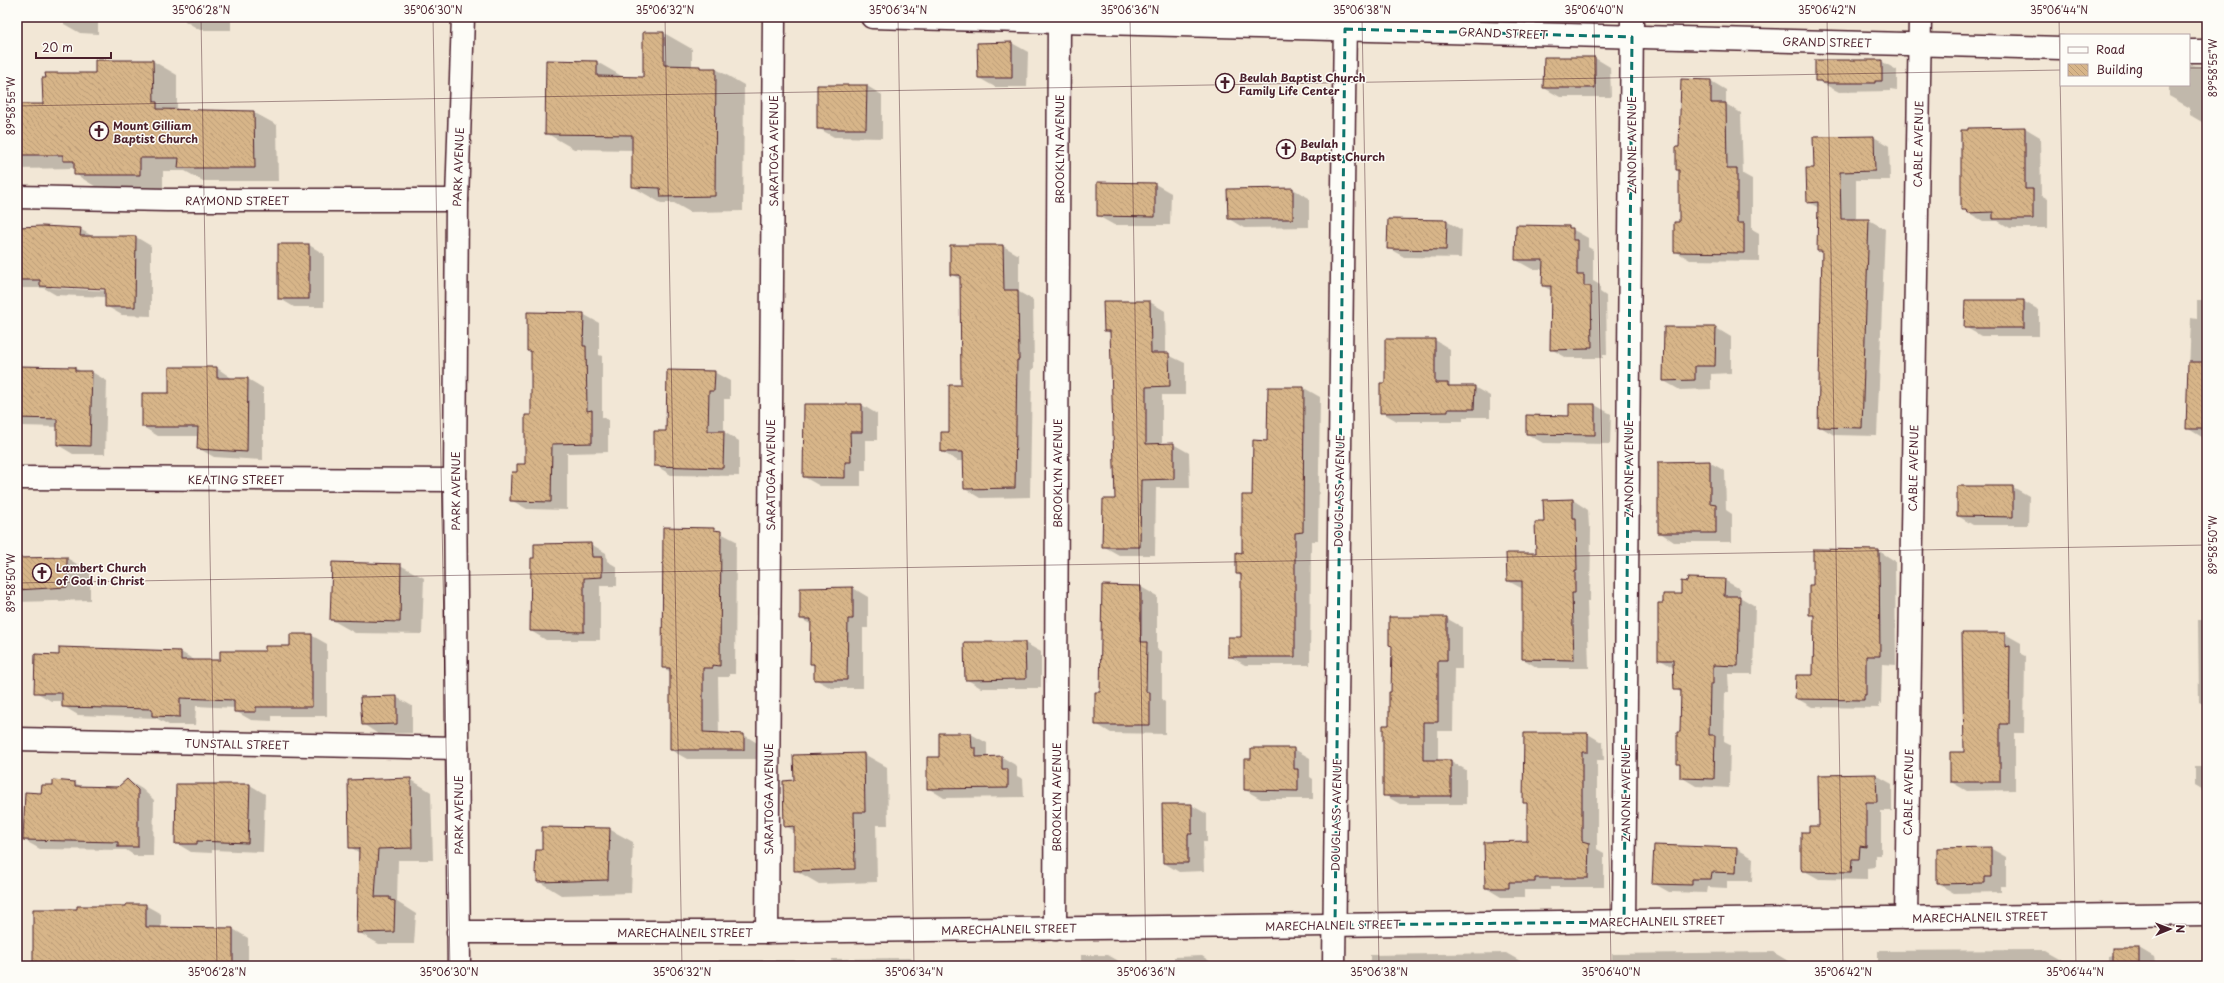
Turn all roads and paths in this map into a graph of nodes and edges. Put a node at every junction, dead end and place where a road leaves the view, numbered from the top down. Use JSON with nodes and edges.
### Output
{"nodes":[{"id":1,"x":463,"y":17,"type":"edge"},
{"id":2,"x":774,"y":17,"type":"edge"},
{"id":3,"x":872,"y":17,"type":"edge"},
{"id":4,"x":1920,"y":17,"type":"edge"},
{"id":5,"x":1059,"y":19,"type":"edge"},
{"id":6,"x":1345,"y":23,"type":"edge"},
{"id":7,"x":1632,"y":27,"type":"edge"},
{"id":8,"x":1920,"y":44,"type":"junction"},
{"id":9,"x":2060,"y":48,"type":"edge"},
{"id":10,"x":2190,"y":51,"type":"edge"},
{"id":11,"x":2207,"y":51,"type":"edge"},
{"id":12,"x":17,"y":197,"type":"edge"},
{"id":13,"x":456,"y":200,"type":"junction"},
{"id":14,"x":17,"y":478,"type":"edge"},
{"id":15,"x":455,"y":480,"type":"junction"},
{"id":16,"x":17,"y":739,"type":"edge"},
{"id":17,"x":457,"y":748,"type":"junction"},
{"id":18,"x":2207,"y":914,"type":"edge"},
{"id":19,"x":1906,"y":918,"type":"junction"},
{"id":20,"x":1624,"y":922,"type":"junction"},
{"id":21,"x":1335,"y":925,"type":"junction"},
{"id":22,"x":1055,"y":929,"type":"junction"},
{"id":23,"x":458,"y":932,"type":"junction"},
{"id":24,"x":767,"y":932,"type":"junction"},
{"id":25,"x":459,"y":966,"type":"edge"},
{"id":26,"x":1334,"y":966,"type":"edge"}],
"edges":[{"from":1,"to":13,"type":"street","name":"PARK AVENUE"},
{"from":2,"to":24,"type":"street","name":"SARATOGA AVENUE"},
{"from":3,"to":5,"type":"street","name":"GRAND STREET"},
{"from":4,"to":8,"type":"street","name":"CABLE AVENUE"},
{"from":5,"to":6,"type":"street","name":"GRAND STREET"},
{"from":5,"to":22,"type":"street","name":"BROOKLYN AVENUE"},
{"from":6,"to":7,"type":"street","name":"GRAND STREET"},
{"from":6,"to":21,"type":"street","name":"DOUGLASS AVENUE"},
{"from":7,"to":8,"type":"street","name":"GRAND STREET"},
{"from":7,"to":20,"type":"street","name":"ZANONE AVENUE"},
{"from":8,"to":9,"type":"street","name":"GRAND STREET"},
{"from":8,"to":19,"type":"street","name":"CABLE AVENUE"},
{"from":10,"to":11,"type":"street"},
{"from":12,"to":13,"type":"street","name":"RAYMOND STREET"},
{"from":13,"to":15,"type":"street","name":"PARK AVENUE"},
{"from":14,"to":15,"type":"street","name":"KEATING STREET"},
{"from":15,"to":17,"type":"street","name":"PARK AVENUE"},
{"from":16,"to":17,"type":"street","name":"TUNSTALL STREET"},
{"from":17,"to":23,"type":"street","name":"PARK AVENUE"},
{"from":18,"to":19,"type":"street","name":"MARECHALNEIL STREET"},
{"from":19,"to":20,"type":"street","name":"MARECHALNEIL STREET"},
{"from":20,"to":21,"type":"street","name":"MARECHALNEIL STREET"},
{"from":21,"to":22,"type":"street","name":"MARECHALNEIL STREET"},
{"from":21,"to":26,"type":"street","name":"DOUGLASS AVENUE"},
{"from":22,"to":24,"type":"street","name":"MARECHALNEIL STREET"},
{"from":23,"to":24,"type":"street","name":"MARECHALNEIL STREET"},
{"from":23,"to":25,"type":"street","name":"PARK AVENUE"}]}
